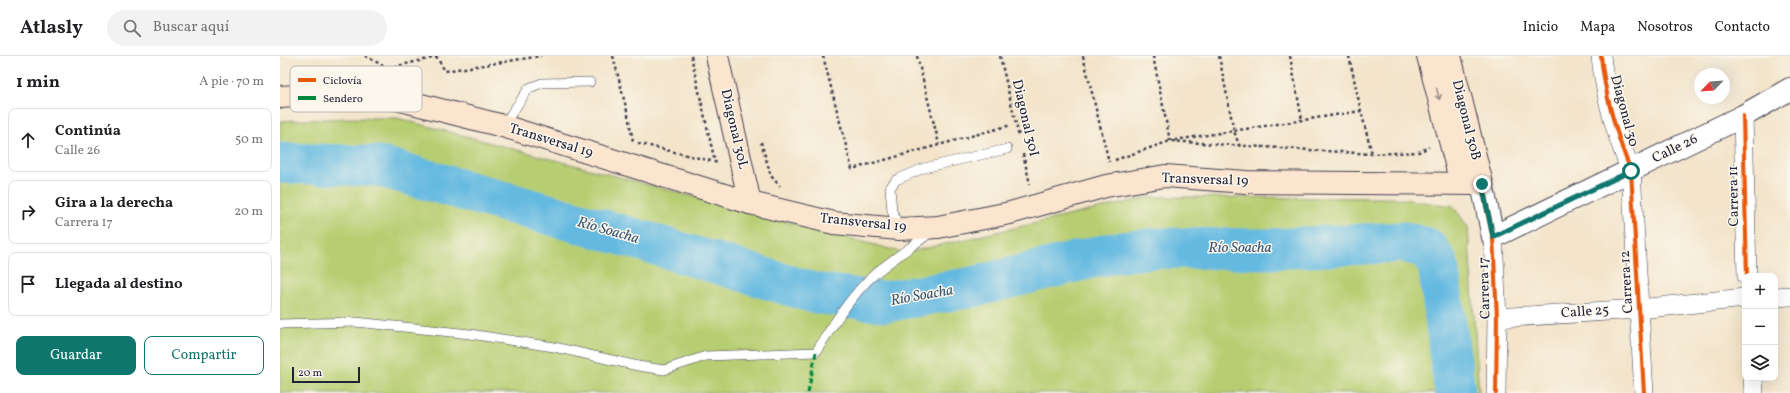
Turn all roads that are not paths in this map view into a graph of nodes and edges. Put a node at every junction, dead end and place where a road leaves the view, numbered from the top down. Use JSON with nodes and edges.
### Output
{"nodes":[{"id":1,"x":717,"y":56,"type":"edge"},
{"id":2,"x":1428,"y":56,"type":"edge"},
{"id":3,"x":1450,"y":56,"type":"edge"},
{"id":4,"x":1601,"y":56,"type":"edge"},
{"id":5,"x":590,"y":82,"type":"dead end"},
{"id":6,"x":1790,"y":89,"type":"edge"},
{"id":7,"x":290,"y":96,"type":"edge"},
{"id":8,"x":280,"y":97,"type":"edge"},
{"id":9,"x":422,"y":105,"type":"edge"},
{"id":10,"x":1743,"y":116,"type":"junction"},
{"id":11,"x":504,"y":126,"type":"junction"},
{"id":12,"x":1007,"y":149,"type":"dead end"},
{"id":13,"x":1631,"y":171,"type":"junction"},
{"id":14,"x":1471,"y":183,"type":"junction"},
{"id":15,"x":750,"y":203,"type":"junction"},
{"id":16,"x":938,"y":226,"type":"junction"},
{"id":17,"x":899,"y":229,"type":"junction"},
{"id":18,"x":1493,"y":237,"type":"junction"},
{"id":19,"x":1747,"y":273,"type":"edge"},
{"id":20,"x":1790,"y":296,"type":"edge"},
{"id":21,"x":1778,"y":297,"type":"edge"},
{"id":22,"x":1742,"y":298,"type":"edge"},
{"id":23,"x":1639,"y":309,"type":"junction"},
{"id":24,"x":1497,"y":318,"type":"junction"},
{"id":25,"x":280,"y":324,"type":"edge"},
{"id":26,"x":1753,"y":381,"type":"edge"},
{"id":27,"x":1496,"y":393,"type":"edge"},
{"id":28,"x":1644,"y":393,"type":"edge"},
{"id":29,"x":1754,"y":393,"type":"edge"}],
"edges":[{"from":1,"to":15,"type":"main road","name":"Diagonal 30L"},
{"from":2,"to":14,"type":"main road","name":"Diagonal 30B","one_way":true},
{"from":3,"to":14,"type":"main road","name":"Diagonal 30B"},
{"from":4,"to":13,"type":"street","name":"Diagonal 30"},
{"from":5,"to":11,"type":"lane"},
{"from":6,"to":10,"type":"street","name":"Calle 26"},
{"from":7,"to":8,"type":"main road","name":"Transversal 19"},
{"from":9,"to":11,"type":"main road","name":"Transversal 19"},
{"from":10,"to":13,"type":"street","name":"Calle 26"},
{"from":10,"to":19,"type":"street","name":"Carrera 11"},
{"from":11,"to":15,"type":"main road","name":"Transversal 19"},
{"from":12,"to":17,"type":"lane"},
{"from":13,"to":18,"type":"street","name":"Calle 26"},
{"from":13,"to":23,"type":"street","name":"Carrera 12"},
{"from":14,"to":16,"type":"main road","name":"Transversal 19"},
{"from":14,"to":18,"type":"street","name":"Carrera 17"},
{"from":15,"to":17,"type":"main road","name":"Transversal 19"},
{"from":16,"to":17,"type":"main road","name":"Transversal 19"},
{"from":16,"to":25,"type":"lane"},
{"from":18,"to":24,"type":"street","name":"Carrera 17"},
{"from":20,"to":21,"type":"street"},
{"from":22,"to":23,"type":"street","name":"Calle 25"},
{"from":23,"to":24,"type":"street","name":"Calle 25"},
{"from":23,"to":28,"type":"street","name":"Carrera 12"},
{"from":24,"to":27,"type":"street","name":"Carrera 17"},
{"from":26,"to":29,"type":"street"}]}
